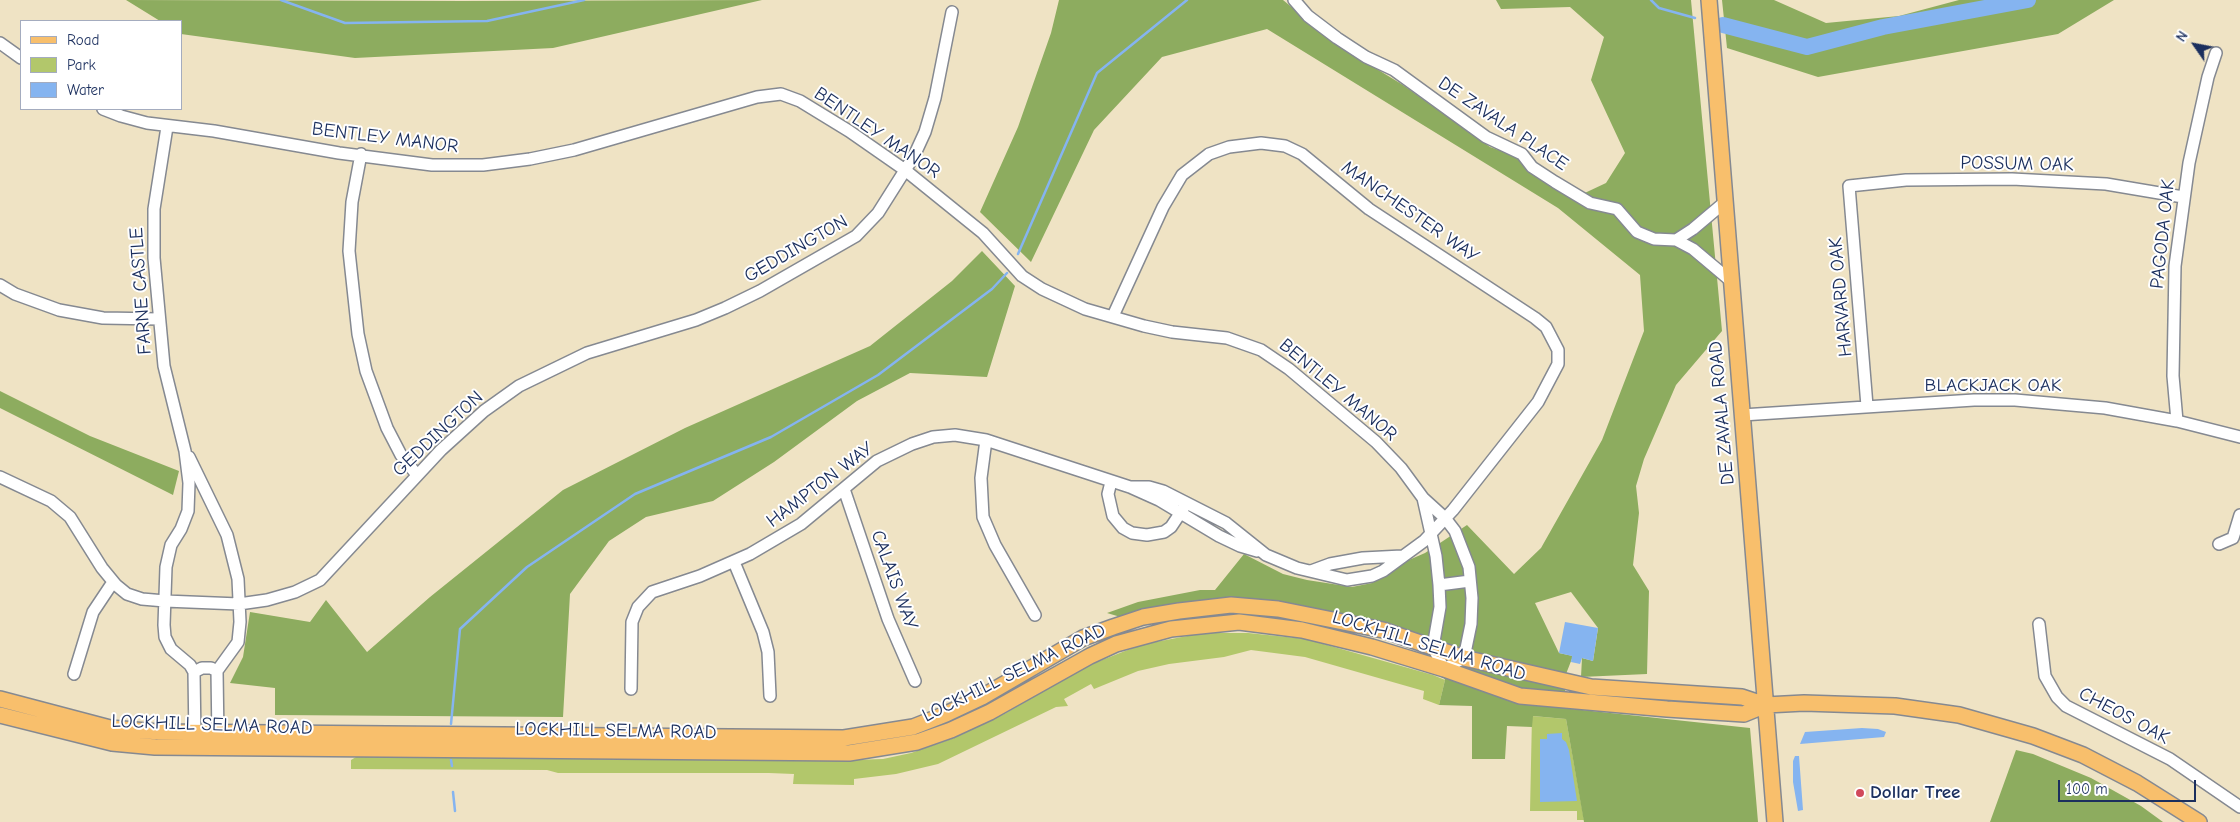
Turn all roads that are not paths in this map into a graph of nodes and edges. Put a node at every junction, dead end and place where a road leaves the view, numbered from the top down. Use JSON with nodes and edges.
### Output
{"nodes":[{"id":1,"x":1294,"y":0,"type":"edge"},
{"id":2,"x":1709,"y":0,"type":"edge"},
{"id":3,"x":952,"y":12,"type":"dead end"},
{"id":4,"x":0,"y":42,"type":"edge"},
{"id":5,"x":2216,"y":54,"type":"dead end"},
{"id":6,"x":20,"y":57,"type":"edge"},
{"id":7,"x":105,"y":110,"type":"edge"},
{"id":8,"x":167,"y":127,"type":"junction"},
{"id":9,"x":361,"y":154,"type":"junction"},
{"id":10,"x":905,"y":170,"type":"junction"},
{"id":11,"x":1850,"y":186,"type":"joint"},
{"id":12,"x":2183,"y":197,"type":"junction"},
{"id":13,"x":1725,"y":202,"type":"junction"},
{"id":14,"x":1676,"y":240,"type":"junction"},
{"id":15,"x":1731,"y":281,"type":"junction"},
{"id":16,"x":0,"y":285,"type":"edge"},
{"id":17,"x":1113,"y":316,"type":"junction"},
{"id":18,"x":159,"y":319,"type":"junction"},
{"id":19,"x":1867,"y":406,"type":"junction"},
{"id":20,"x":1742,"y":415,"type":"junction"},
{"id":21,"x":2177,"y":421,"type":"junction"},
{"id":22,"x":2240,"y":437,"type":"edge"},
{"id":23,"x":986,"y":440,"type":"junction"},
{"id":24,"x":186,"y":451,"type":"junction"},
{"id":25,"x":417,"y":475,"type":"junction"},
{"id":26,"x":2,"y":482,"type":"edge"},
{"id":27,"x":1111,"y":482,"type":"junction"},
{"id":28,"x":1130,"y":487,"type":"junction"},
{"id":29,"x":844,"y":489,"type":"junction"},
{"id":30,"x":1423,"y":498,"type":"junction"},
{"id":31,"x":1186,"y":503,"type":"junction"},
{"id":32,"x":1181,"y":514,"type":"junction"},
{"id":33,"x":2240,"y":515,"type":"edge"},
{"id":34,"x":1445,"y":518,"type":"junction"},
{"id":35,"x":1431,"y":534,"type":"junction"},
{"id":36,"x":2219,"y":544,"type":"dead end"},
{"id":37,"x":1258,"y":551,"type":"junction"},
{"id":38,"x":1402,"y":556,"type":"junction"},
{"id":39,"x":734,"y":562,"type":"junction"},
{"id":40,"x":1311,"y":570,"type":"junction"},
{"id":41,"x":1470,"y":580,"type":"junction"},
{"id":42,"x":113,"y":582,"type":"junction"},
{"id":43,"x":1439,"y":585,"type":"junction"},
{"id":44,"x":164,"y":601,"type":"junction"},
{"id":45,"x":239,"y":604,"type":"junction"},
{"id":46,"x":1035,"y":615,"type":"dead end"},
{"id":47,"x":2039,"y":624,"type":"dead end"},
{"id":48,"x":1434,"y":646,"type":"junction"},
{"id":49,"x":1464,"y":658,"type":"junction"},
{"id":50,"x":1444,"y":669,"type":"junction"},
{"id":51,"x":217,"y":671,"type":"junction"},
{"id":52,"x":194,"y":672,"type":"junction"},
{"id":53,"x":74,"y":674,"type":"dead end"},
{"id":54,"x":915,"y":681,"type":"dead end"},
{"id":55,"x":631,"y":689,"type":"dead end"},
{"id":56,"x":770,"y":696,"type":"dead end"},
{"id":57,"x":982,"y":697,"type":"junction"},
{"id":58,"x":0,"y":699,"type":"edge"},
{"id":59,"x":195,"y":701,"type":"junction"},
{"id":60,"x":217,"y":702,"type":"junction"},
{"id":61,"x":1766,"y":705,"type":"junction"},
{"id":62,"x":30,"y":707,"type":"junction"},
{"id":63,"x":990,"y":712,"type":"junction"},
{"id":64,"x":0,"y":715,"type":"edge"},
{"id":65,"x":25,"y":722,"type":"junction"},
{"id":66,"x":194,"y":732,"type":"junction"},
{"id":67,"x":218,"y":732,"type":"junction"},
{"id":68,"x":400,"y":733,"type":"junction"},
{"id":69,"x":633,"y":736,"type":"junction"},
{"id":70,"x":195,"y":747,"type":"junction"},
{"id":71,"x":218,"y":748,"type":"junction"},
{"id":72,"x":400,"y":749,"type":"junction"},
{"id":73,"x":632,"y":752,"type":"junction"},
{"id":74,"x":2240,"y":807,"type":"edge"},
{"id":75,"x":1775,"y":822,"type":"edge"},
{"id":76,"x":2199,"y":822,"type":"edge"}],
"edges":[{"from":1,"to":14,"type":"street","name":"DE ZAVALA PLACE"},
{"from":2,"to":13,"type":"main road","name":"DE ZAVALA ROAD"},
{"from":3,"to":10,"type":"street","name":"GEDDINGTON"},
{"from":4,"to":6,"type":"street"},
{"from":5,"to":12,"type":"street","name":"PAGODA OAK"},
{"from":7,"to":8,"type":"street","name":"BENTLEY MANOR"},
{"from":8,"to":9,"type":"street","name":"BENTLEY MANOR"},
{"from":8,"to":18,"type":"street","name":"FARNE CASTLE"},
{"from":9,"to":10,"type":"street","name":"BENTLEY MANOR"},
{"from":9,"to":25,"type":"street"},
{"from":10,"to":17,"type":"street","name":"BENTLEY MANOR"},
{"from":10,"to":25,"type":"street","name":"GEDDINGTON"},
{"from":11,"to":12,"type":"street","name":"POSSUM OAK"},
{"from":11,"to":19,"type":"street","name":"HARVARD OAK"},
{"from":12,"to":21,"type":"street","name":"PAGODA OAK"},
{"from":13,"to":14,"type":"street"},
{"from":13,"to":15,"type":"main road","name":"DE ZAVALA ROAD"},
{"from":14,"to":15,"type":"street","name":"DE ZAVALA PLACE"},
{"from":15,"to":20,"type":"main road","name":"DE ZAVALA ROAD"},
{"from":16,"to":18,"type":"street"},
{"from":17,"to":30,"type":"street","name":"BENTLEY MANOR"},
{"from":17,"to":34,"type":"street","name":"MANCHESTER WAY"},
{"from":18,"to":24,"type":"street","name":"FARNE CASTLE"},
{"from":19,"to":20,"type":"street","name":"BLACKJACK OAK"},
{"from":19,"to":21,"type":"street","name":"BLACKJACK OAK"},
{"from":20,"to":61,"type":"main road","name":"DE ZAVALA ROAD"},
{"from":21,"to":22,"type":"street","name":"BLACKJACK OAK"},
{"from":23,"to":27,"type":"street","name":"HAMPTON WAY"},
{"from":23,"to":29,"type":"street","name":"HAMPTON WAY"},
{"from":23,"to":46,"type":"street"},
{"from":24,"to":44,"type":"street","name":"FARNE CASTLE"},
{"from":24,"to":45,"type":"street","name":"FARNE CASTLE"},
{"from":25,"to":45,"type":"street","name":"GEDDINGTON"},
{"from":26,"to":42,"type":"street","name":"GEDDINGTON"},
{"from":27,"to":28,"type":"street","name":"HAMPTON WAY"},
{"from":27,"to":32,"type":"street"},
{"from":28,"to":31,"type":"street","name":"HAMPTON WAY"},
{"from":28,"to":32,"type":"street","name":"HAMPTON WAY"},
{"from":29,"to":39,"type":"street","name":"HAMPTON WAY"},
{"from":29,"to":54,"type":"street","name":"CALAIS WAY"},
{"from":30,"to":34,"type":"street","name":"BENTLEY MANOR"},
{"from":30,"to":35,"type":"street","name":"BENTLEY MANOR"},
{"from":31,"to":32,"type":"street"},
{"from":31,"to":37,"type":"street","name":"HAMPTON WAY"},
{"from":32,"to":37,"type":"street","name":"HAMPTON WAY"},
{"from":33,"to":36,"type":"street"},
{"from":34,"to":35,"type":"street","name":"HAMPTON WAY"},
{"from":34,"to":41,"type":"street","name":"BENTLEY MANOR"},
{"from":35,"to":38,"type":"street","name":"HAMPTON WAY"},
{"from":35,"to":43,"type":"street","name":"BENTLEY MANOR"},
{"from":37,"to":40,"type":"street","name":"HAMPTON WAY"},
{"from":38,"to":40,"type":"street"},
{"from":38,"to":40,"type":"street","name":"HAMPTON WAY"},
{"from":39,"to":55,"type":"street","name":"HAMPTON WAY"},
{"from":39,"to":56,"type":"street"},
{"from":41,"to":43,"type":"street"},
{"from":41,"to":49,"type":"street","name":"BENTLEY MANOR"},
{"from":42,"to":44,"type":"street","name":"GEDDINGTON"},
{"from":42,"to":53,"type":"street"},
{"from":43,"to":48,"type":"street","name":"BENTLEY MANOR"},
{"from":44,"to":45,"type":"street","name":"GEDDINGTON"},
{"from":44,"to":52,"type":"street","name":"FARNE CASTLE"},
{"from":45,"to":51,"type":"street","name":"FARNE CASTLE"},
{"from":47,"to":74,"type":"street","name":"CHEOS OAK"},
{"from":48,"to":49,"type":"main road","name":"LOCKHILL SELMA ROAD"},
{"from":48,"to":50,"type":"street"},
{"from":48,"to":57,"type":"main road","name":"LOCKHILL SELMA ROAD"},
{"from":49,"to":50,"type":"street"},
{"from":49,"to":61,"type":"main road","name":"LOCKHILL SELMA ROAD"},
{"from":50,"to":61,"type":"main road","name":"LOCKHILL SELMA ROAD"},
{"from":50,"to":63,"type":"main road","name":"LOCKHILL SELMA ROAD"},
{"from":51,"to":52,"type":"street"},
{"from":51,"to":60,"type":"street"},
{"from":52,"to":59,"type":"street"},
{"from":57,"to":63,"type":"street"},
{"from":57,"to":69,"type":"main road","name":"LOCKHILL SELMA ROAD"},
{"from":58,"to":62,"type":"main road","name":"LOCKHILL SELMA ROAD"},
{"from":59,"to":60,"type":"street"},
{"from":59,"to":66,"type":"street"},
{"from":60,"to":67,"type":"street"},
{"from":61,"to":75,"type":"main road","name":"DE ZAVALA ROAD"},
{"from":61,"to":76,"type":"main road","name":"LOCKHILL SELMA ROAD"},
{"from":62,"to":65,"type":"street"},
{"from":62,"to":66,"type":"main road","name":"LOCKHILL SELMA ROAD"},
{"from":63,"to":73,"type":"main road","name":"LOCKHILL SELMA ROAD"},
{"from":64,"to":65,"type":"main road","name":"LOCKHILL SELMA ROAD"},
{"from":65,"to":70,"type":"main road","name":"LOCKHILL SELMA ROAD"},
{"from":66,"to":67,"type":"main road","name":"LOCKHILL SELMA ROAD"},
{"from":66,"to":70,"type":"street"},
{"from":67,"to":68,"type":"main road","name":"LOCKHILL SELMA ROAD"},
{"from":67,"to":71,"type":"street"},
{"from":68,"to":69,"type":"main road","name":"LOCKHILL SELMA ROAD"},
{"from":68,"to":72,"type":"street"},
{"from":69,"to":73,"type":"street"},
{"from":70,"to":71,"type":"main road","name":"LOCKHILL SELMA ROAD"},
{"from":71,"to":72,"type":"main road","name":"LOCKHILL SELMA ROAD"},
{"from":72,"to":73,"type":"main road","name":"LOCKHILL SELMA ROAD"}]}
